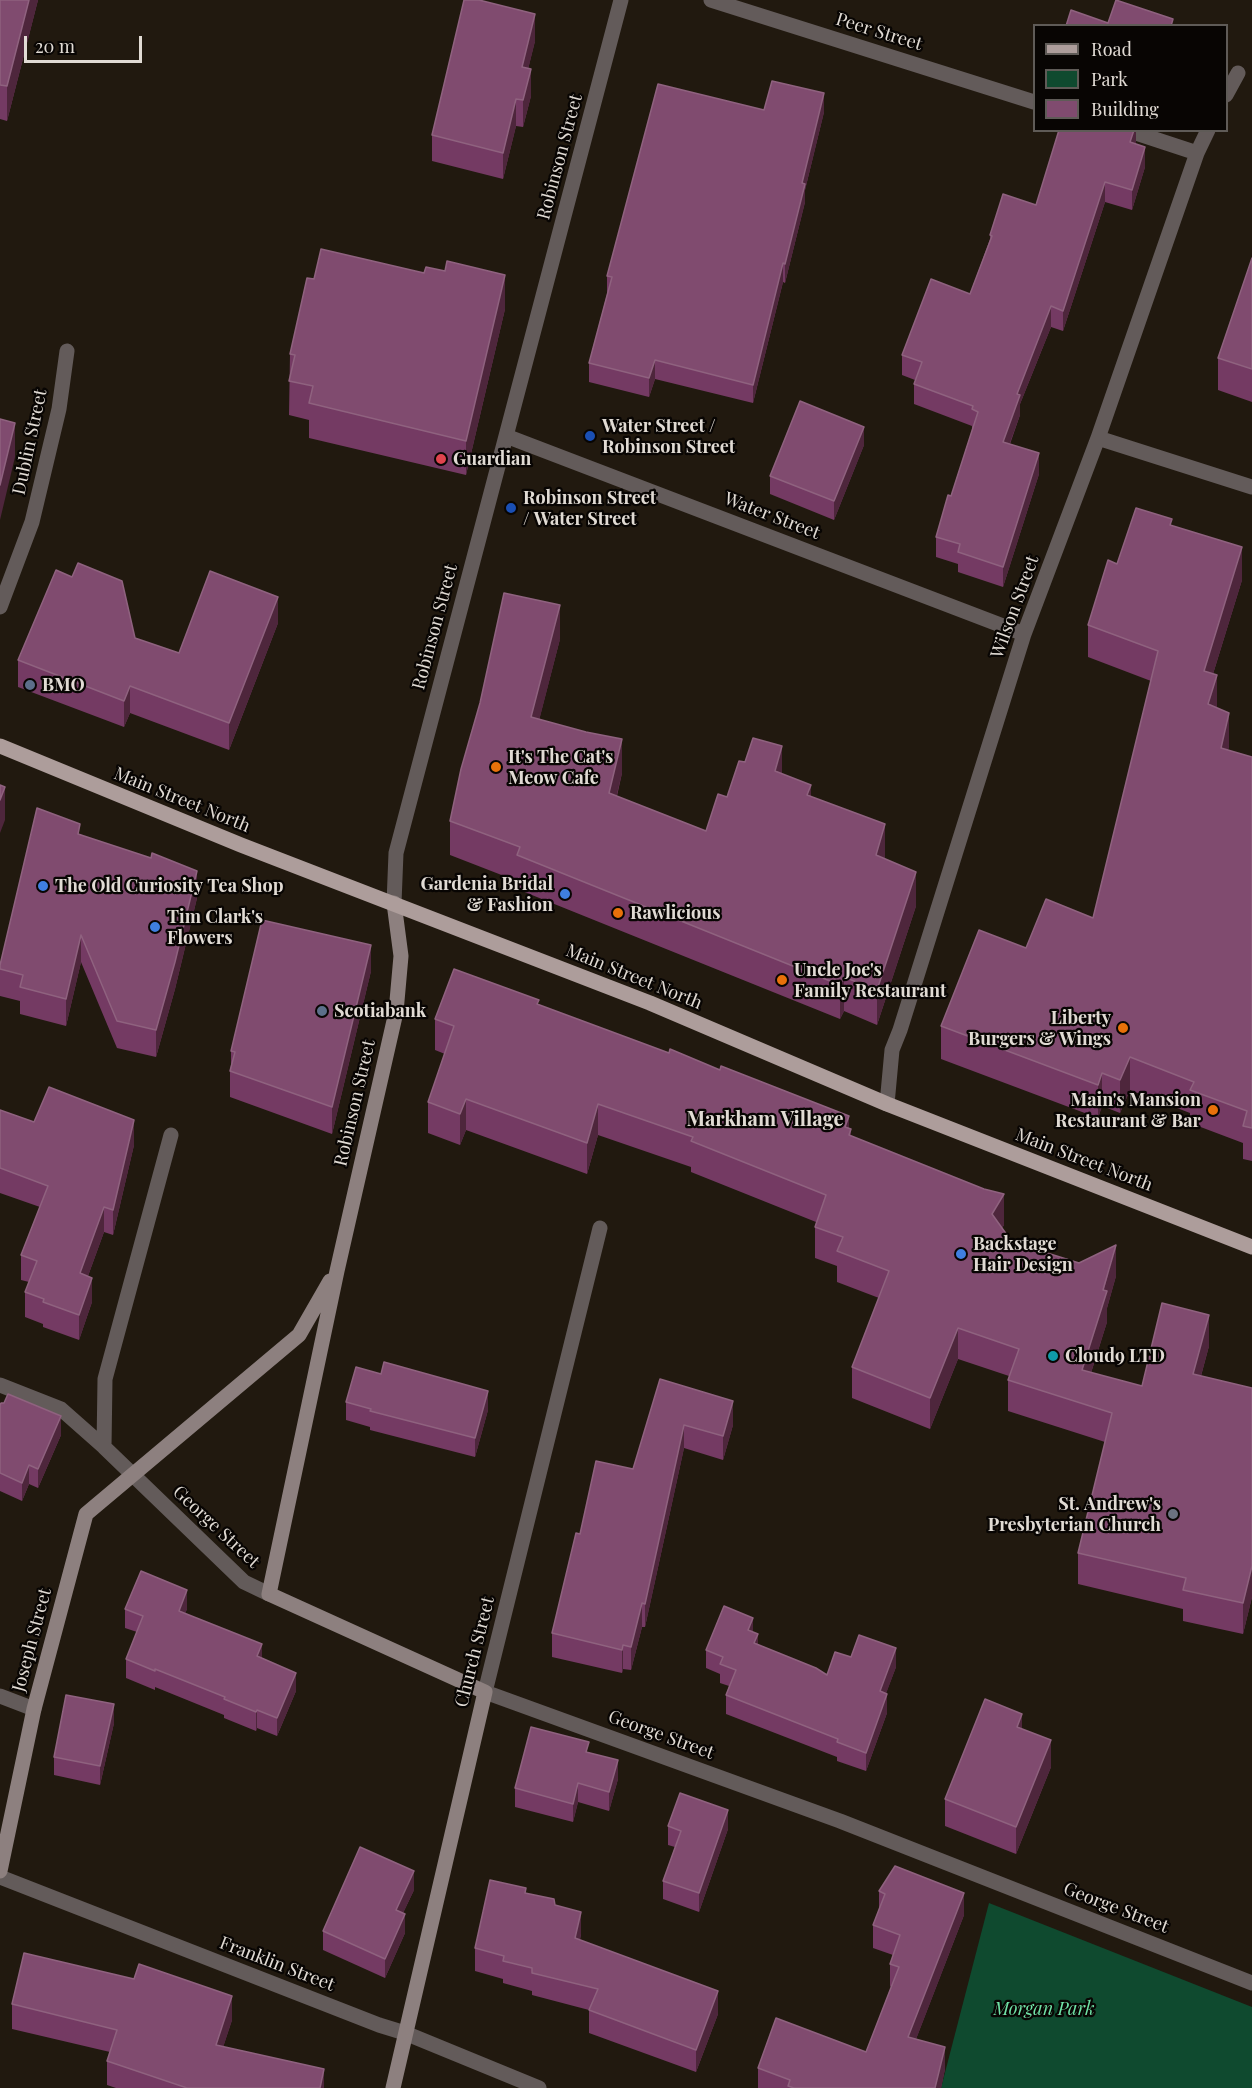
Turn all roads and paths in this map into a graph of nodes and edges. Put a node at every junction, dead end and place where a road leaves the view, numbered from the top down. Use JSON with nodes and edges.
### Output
{"nodes":[{"id":1,"x":621,"y":0,"type":"edge"},
{"id":2,"x":711,"y":0,"type":"edge"},
{"id":3,"x":1238,"y":73,"type":"dead end"},
{"id":4,"x":1228,"y":93,"type":"edge"},
{"id":5,"x":1033,"y":101,"type":"edge"},
{"id":6,"x":1133,"y":132,"type":"edge"},
{"id":7,"x":1207,"y":132,"type":"edge"},
{"id":8,"x":1197,"y":153,"type":"junction"},
{"id":9,"x":67,"y":351,"type":"dead end"},
{"id":10,"x":506,"y":436,"type":"junction"},
{"id":11,"x":1098,"y":438,"type":"junction"},
{"id":12,"x":1252,"y":487,"type":"edge"},
{"id":13,"x":0,"y":607,"type":"edge"},
{"id":14,"x":1024,"y":634,"type":"junction"},
{"id":15,"x":0,"y":746,"type":"edge"},
{"id":16,"x":394,"y":903,"type":"junction"},
{"id":17,"x":887,"y":1104,"type":"junction"},
{"id":18,"x":171,"y":1135,"type":"dead end"},
{"id":19,"x":600,"y":1228,"type":"dead end"},
{"id":20,"x":1252,"y":1247,"type":"edge"},
{"id":21,"x":337,"y":1271,"type":"junction"},
{"id":22,"x":0,"y":1385,"type":"edge"},
{"id":23,"x":104,"y":1447,"type":"junction"},
{"id":24,"x":132,"y":1474,"type":"junction"},
{"id":25,"x":269,"y":1594,"type":"junction"},
{"id":26,"x":485,"y":1692,"type":"junction"},
{"id":27,"x":0,"y":1696,"type":"edge"},
{"id":28,"x":34,"y":1709,"type":"junction"},
{"id":29,"x":0,"y":1871,"type":"edge"},
{"id":30,"x":0,"y":1877,"type":"edge"},
{"id":31,"x":1252,"y":1983,"type":"edge"},
{"id":32,"x":405,"y":2033,"type":"junction"},
{"id":33,"x":393,"y":2088,"type":"edge"},
{"id":34,"x":539,"y":2088,"type":"edge"}],
"edges":[{"from":1,"to":10,"type":"street","name":"Robinson Street"},
{"from":2,"to":5,"type":"street","name":"Peer Street"},
{"from":3,"to":4,"type":"street"},
{"from":6,"to":8,"type":"street"},
{"from":7,"to":8,"type":"street","name":"Wilson Street"},
{"from":8,"to":11,"type":"street","name":"Wilson Street"},
{"from":9,"to":13,"type":"street","name":"Dublin Street"},
{"from":10,"to":14,"type":"street","name":"Water Street"},
{"from":10,"to":16,"type":"street","name":"Robinson Street"},
{"from":11,"to":12,"type":"street"},
{"from":11,"to":14,"type":"street","name":"Wilson Street"},
{"from":14,"to":17,"type":"street","name":"Wilson Street"},
{"from":15,"to":16,"type":"main road","name":"Main Street North"},
{"from":16,"to":17,"type":"main road","name":"Main Street North"},
{"from":16,"to":21,"type":"street","name":"Robinson Street"},
{"from":17,"to":20,"type":"main road","name":"Main Street North"},
{"from":18,"to":23,"type":"street"},
{"from":19,"to":26,"type":"street","name":"Church Street"},
{"from":21,"to":24,"type":"street","name":"Robinson Street"},
{"from":21,"to":25,"type":"street","name":"Robinson Street"},
{"from":22,"to":23,"type":"street","name":"George Street"},
{"from":23,"to":24,"type":"street","name":"George Street"},
{"from":24,"to":25,"type":"street","name":"George Street"},
{"from":24,"to":28,"type":"street","name":"Joseph Street"},
{"from":25,"to":26,"type":"street","name":"George Street"},
{"from":26,"to":31,"type":"street","name":"George Street"},
{"from":26,"to":32,"type":"street","name":"Church Street"},
{"from":27,"to":28,"type":"street"},
{"from":28,"to":29,"type":"street","name":"Joseph Street"},
{"from":30,"to":32,"type":"street","name":"Franklin Street"},
{"from":32,"to":33,"type":"street","name":"Church Street"},
{"from":32,"to":34,"type":"street","name":"Franklin Street"}]}
